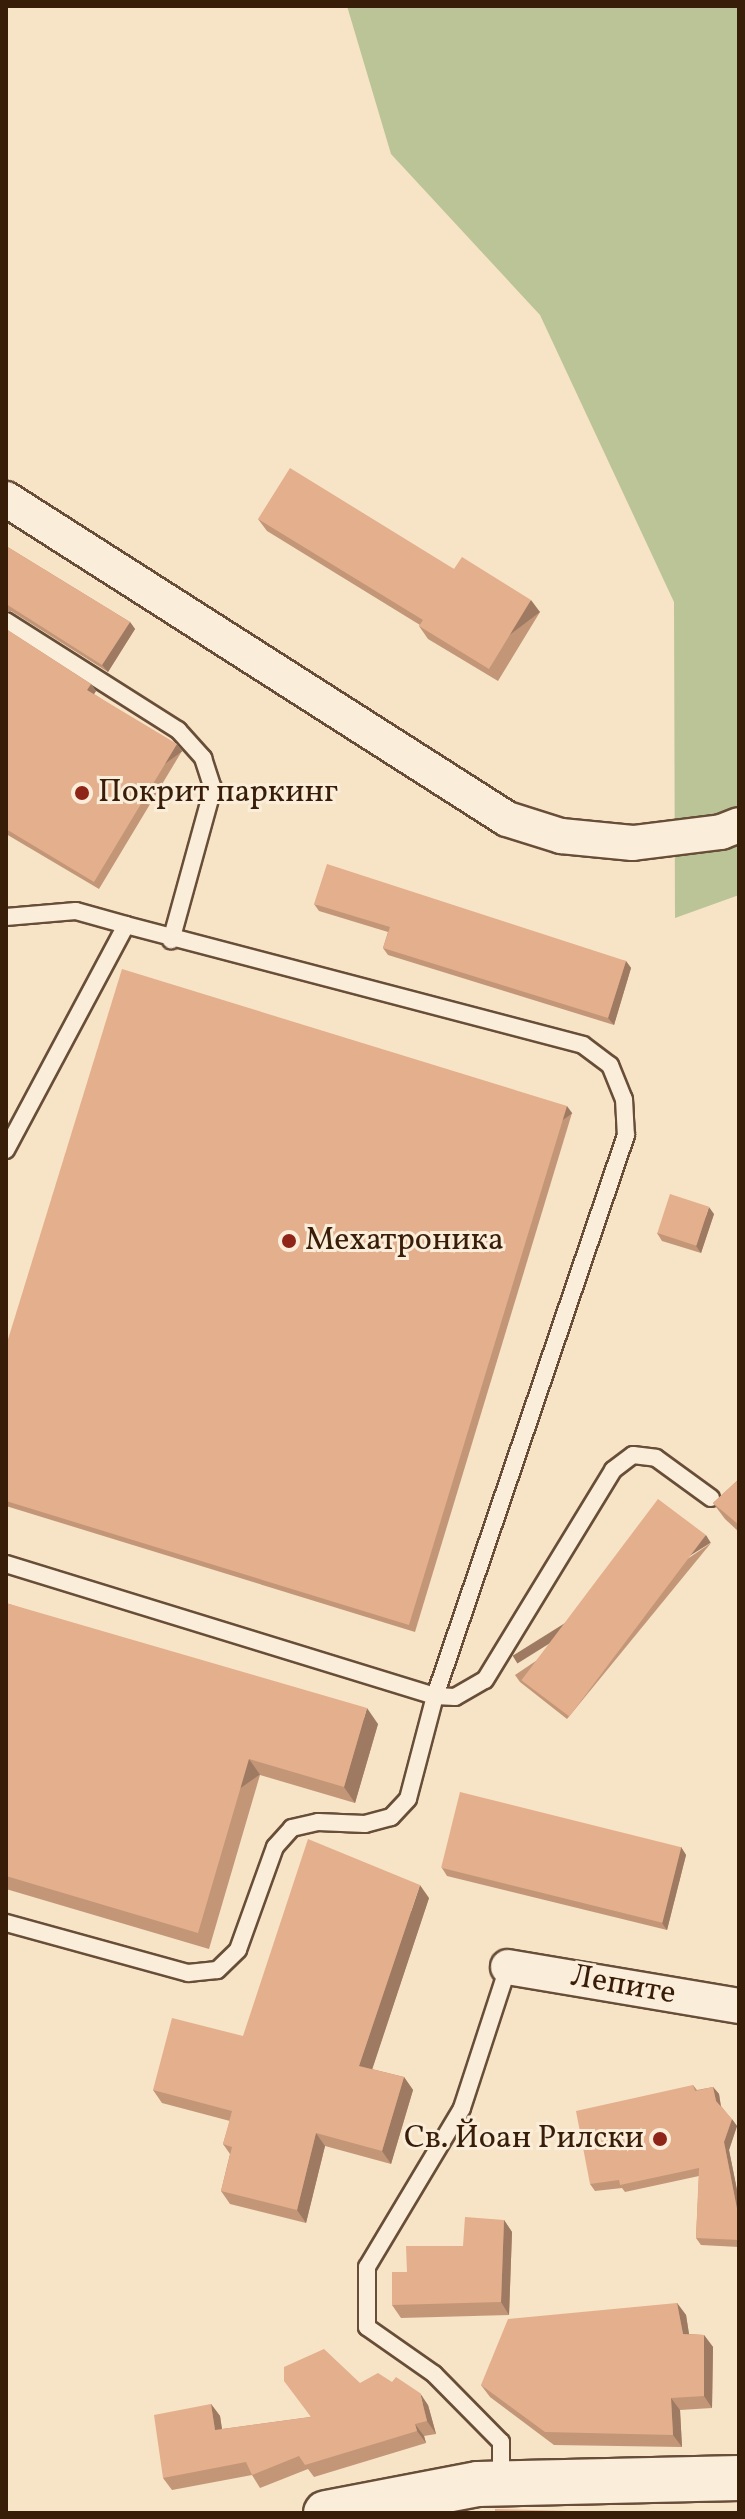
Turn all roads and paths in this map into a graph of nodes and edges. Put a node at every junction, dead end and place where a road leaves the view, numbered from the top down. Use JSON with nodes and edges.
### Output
{"nodes":[{"id":1,"x":6,"y":499,"type":"edge"},
{"id":2,"x":6,"y":621,"type":"edge"},
{"id":3,"x":739,"y":825,"type":"edge"},
{"id":4,"x":6,"y":917,"type":"edge"},
{"id":5,"x":126,"y":925,"type":"junction"},
{"id":6,"x":171,"y":940,"type":"junction"},
{"id":7,"x":6,"y":1150,"type":"edge"},
{"id":8,"x":711,"y":1498,"type":"dead end"},
{"id":9,"x":6,"y":1564,"type":"edge"},
{"id":10,"x":435,"y":1696,"type":"junction"},
{"id":11,"x":6,"y":1923,"type":"edge"},
{"id":12,"x":508,"y":1967,"type":"joint"},
{"id":13,"x":739,"y":2006,"type":"edge"},
{"id":14,"x":739,"y":2478,"type":"edge"},
{"id":15,"x":501,"y":2483,"type":"junction"},
{"id":16,"x":326,"y":2513,"type":"edge"}],
"edges":[{"from":1,"to":3,"type":"street"},
{"from":2,"to":6,"type":"lane"},
{"from":4,"to":5,"type":"lane"},
{"from":5,"to":6,"type":"lane"},
{"from":5,"to":7,"type":"lane"},
{"from":6,"to":10,"type":"lane"},
{"from":8,"to":10,"type":"lane"},
{"from":9,"to":10,"type":"lane"},
{"from":10,"to":11,"type":"lane"},
{"from":12,"to":13,"type":"street","name":"Лепите"},
{"from":12,"to":15,"type":"lane"},
{"from":14,"to":15,"type":"street"},
{"from":15,"to":16,"type":"street"}]}
